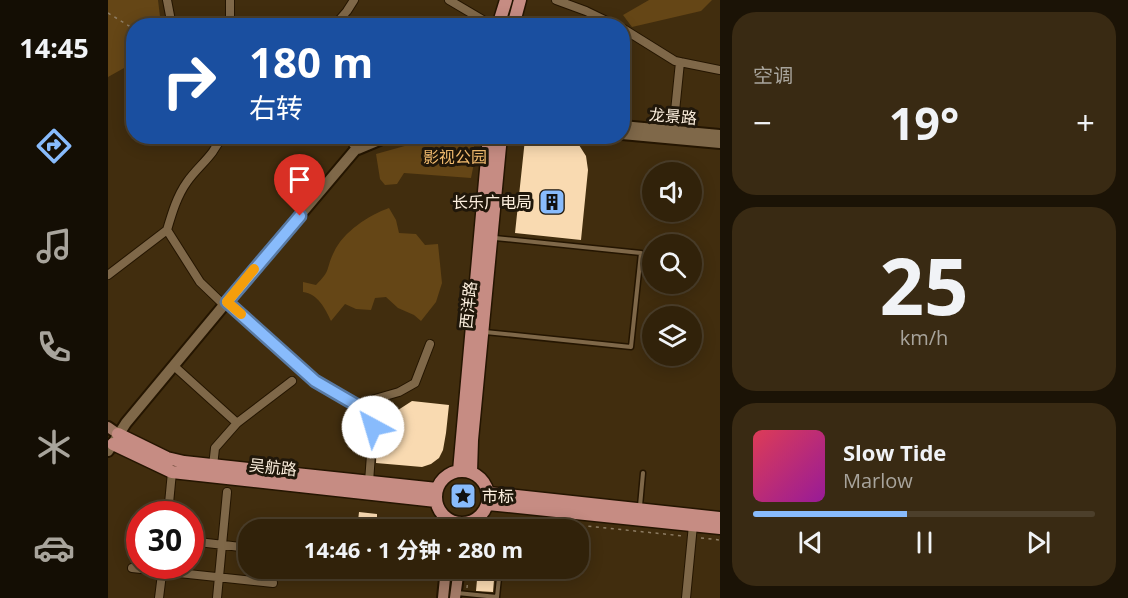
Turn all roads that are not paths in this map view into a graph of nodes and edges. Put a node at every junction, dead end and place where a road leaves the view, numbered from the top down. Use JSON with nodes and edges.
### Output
{"nodes":[{"id":1,"x":167,"y":0,"type":"edge"},
{"id":2,"x":230,"y":0,"type":"edge"},
{"id":3,"x":354,"y":0,"type":"edge"},
{"id":4,"x":449,"y":0,"type":"edge"},
{"id":5,"x":506,"y":0,"type":"edge"},
{"id":6,"x":520,"y":0,"type":"edge"},
{"id":7,"x":556,"y":0,"type":"edge"},
{"id":8,"x":170,"y":18,"type":"edge"},
{"id":9,"x":230,"y":18,"type":"edge"},
{"id":10,"x":341,"y":18,"type":"edge"},
{"id":11,"x":479,"y":18,"type":"edge"},
{"id":12,"x":500,"y":18,"type":"edge"},
{"id":13,"x":515,"y":18,"type":"edge"},
{"id":14,"x":598,"y":18,"type":"edge"},
{"id":15,"x":630,"y":33,"type":"edge"},
{"id":16,"x":680,"y":62,"type":"junction"},
{"id":17,"x":720,"y":70,"type":"edge"},
{"id":18,"x":630,"y":127,"type":"edge"},
{"id":19,"x":673,"y":131,"type":"junction"},
{"id":20,"x":630,"y":135,"type":"edge"},
{"id":21,"x":720,"y":135,"type":"edge"},
{"id":22,"x":720,"y":143,"type":"edge"},
{"id":23,"x":218,"y":144,"type":"edge"},
{"id":24,"x":353,"y":144,"type":"edge"},
{"id":25,"x":360,"y":144,"type":"edge"},
{"id":26,"x":370,"y":144,"type":"edge"},
{"id":27,"x":494,"y":144,"type":"edge"},
{"id":28,"x":495,"y":144,"type":"edge"},
{"id":29,"x":358,"y":149,"type":"junction"},
{"id":30,"x":167,"y":230,"type":"junction"},
{"id":31,"x":491,"y":237,"type":"junction"},
{"id":32,"x":108,"y":275,"type":"edge"},
{"id":33,"x":225,"y":303,"type":"junction"},
{"id":34,"x":482,"y":332,"type":"junction"},
{"id":35,"x":430,"y":344,"type":"dead end"},
{"id":36,"x":174,"y":366,"type":"junction"},
{"id":37,"x":292,"y":381,"type":"dead end"},
{"id":38,"x":358,"y":406,"type":"junction"},
{"id":39,"x":237,"y":423,"type":"junction"},
{"id":40,"x":111,"y":439,"type":"edge"},
{"id":41,"x":467,"y":440,"type":"junction"},
{"id":42,"x":213,"y":465,"type":"junction"},
{"id":43,"x":172,"y":472,"type":"junction"},
{"id":44,"x":465,"y":472,"type":"junction"},
{"id":45,"x":643,"y":473,"type":"dead end"},
{"id":46,"x":369,"y":482,"type":"junction"},
{"id":47,"x":404,"y":491,"type":"junction"},
{"id":48,"x":227,"y":492,"type":"dead end"},
{"id":49,"x":436,"y":495,"type":"junction"},
{"id":50,"x":488,"y":499,"type":"junction"},
{"id":51,"x":169,"y":501,"type":"edge"},
{"id":52,"x":536,"y":504,"type":"junction"},
{"id":53,"x":640,"y":510,"type":"junction"},
{"id":54,"x":563,"y":518,"type":"joint"},
{"id":55,"x":720,"y":518,"type":"edge"},
{"id":56,"x":446,"y":519,"type":"edge"},
{"id":57,"x":477,"y":519,"type":"edge"},
{"id":58,"x":720,"y":528,"type":"edge"},
{"id":59,"x":693,"y":531,"type":"junction"},
{"id":60,"x":204,"y":542,"type":"edge"},
{"id":61,"x":222,"y":544,"type":"junction"},
{"id":62,"x":238,"y":546,"type":"edge"},
{"id":63,"x":204,"y":575,"type":"edge"},
{"id":64,"x":219,"y":577,"type":"junction"},
{"id":65,"x":161,"y":579,"type":"edge"},
{"id":66,"x":445,"y":579,"type":"edge"},
{"id":67,"x":461,"y":579,"type":"edge"},
{"id":68,"x":499,"y":579,"type":"edge"},
{"id":69,"x":273,"y":582,"type":"dead end"},
{"id":70,"x":459,"y":595,"type":"edge"},
{"id":71,"x":159,"y":598,"type":"edge"},
{"id":72,"x":217,"y":598,"type":"edge"},
{"id":73,"x":443,"y":598,"type":"edge"},
{"id":74,"x":686,"y":598,"type":"edge"}],
"edges":[{"from":1,"to":8,"type":"street"},
{"from":2,"to":9,"type":"street"},
{"from":3,"to":10,"type":"street"},
{"from":4,"to":11,"type":"street"},
{"from":5,"to":12,"type":"main road"},
{"from":6,"to":13,"type":"main road"},
{"from":7,"to":14,"type":"street"},
{"from":15,"to":16,"type":"street"},
{"from":16,"to":17,"type":"street"},
{"from":16,"to":19,"type":"street"},
{"from":18,"to":19,"type":"street","name":"龙景路"},
{"from":19,"to":21,"type":"street","name":"龙景路"},
{"from":20,"to":22,"type":"street","name":"龙景路"},
{"from":23,"to":30,"type":"street"},
{"from":24,"to":29,"type":"street"},
{"from":25,"to":29,"type":"street"},
{"from":26,"to":29,"type":"street"},
{"from":27,"to":41,"type":"main road","name":"西洋路"},
{"from":28,"to":31,"type":"main road","name":"西洋路"},
{"from":29,"to":33,"type":"street"},
{"from":30,"to":32,"type":"street"},
{"from":30,"to":33,"type":"street"},
{"from":31,"to":34,"type":"main road","name":"西洋路"},
{"from":31,"to":34,"type":"lane"},
{"from":33,"to":36,"type":"street"},
{"from":33,"to":38,"type":"street"},
{"from":34,"to":41,"type":"main road","name":"西洋路"},
{"from":35,"to":38,"type":"street"},
{"from":36,"to":39,"type":"street"},
{"from":36,"to":40,"type":"street"},
{"from":37,"to":39,"type":"street"},
{"from":38,"to":46,"type":"street"},
{"from":39,"to":42,"type":"street"},
{"from":40,"to":42,"type":"main road","name":"吴航路"},
{"from":40,"to":43,"type":"main road","name":"吴航路"},
{"from":41,"to":44,"type":"main road","name":"西洋路"},
{"from":42,"to":46,"type":"main road","name":"吴航路"},
{"from":43,"to":47,"type":"main road","name":"吴航路"},
{"from":43,"to":51,"type":"street"},
{"from":44,"to":49,"type":"main road"},
{"from":44,"to":50,"type":"main road"},
{"from":45,"to":53,"type":"lane"},
{"from":46,"to":47,"type":"main road","name":"吴航路"},
{"from":47,"to":49,"type":"main road","name":"吴航路"},
{"from":48,"to":61,"type":"street"},
{"from":49,"to":56,"type":"main road"},
{"from":50,"to":52,"type":"main road"},
{"from":50,"to":57,"type":"main road"},
{"from":52,"to":53,"type":"main road"},
{"from":52,"to":54,"type":"main road"},
{"from":53,"to":55,"type":"main road"},
{"from":54,"to":59,"type":"main road"},
{"from":58,"to":59,"type":"main road"},
{"from":59,"to":74,"type":"street"},
{"from":60,"to":61,"type":"street"},
{"from":61,"to":62,"type":"street"},
{"from":61,"to":64,"type":"street"},
{"from":63,"to":64,"type":"street"},
{"from":64,"to":69,"type":"street"},
{"from":64,"to":72,"type":"street"},
{"from":65,"to":71,"type":"street"},
{"from":66,"to":73,"type":"main road"},
{"from":67,"to":70,"type":"main road"},
{"from":68,"to":70,"type":"lane"}]}
